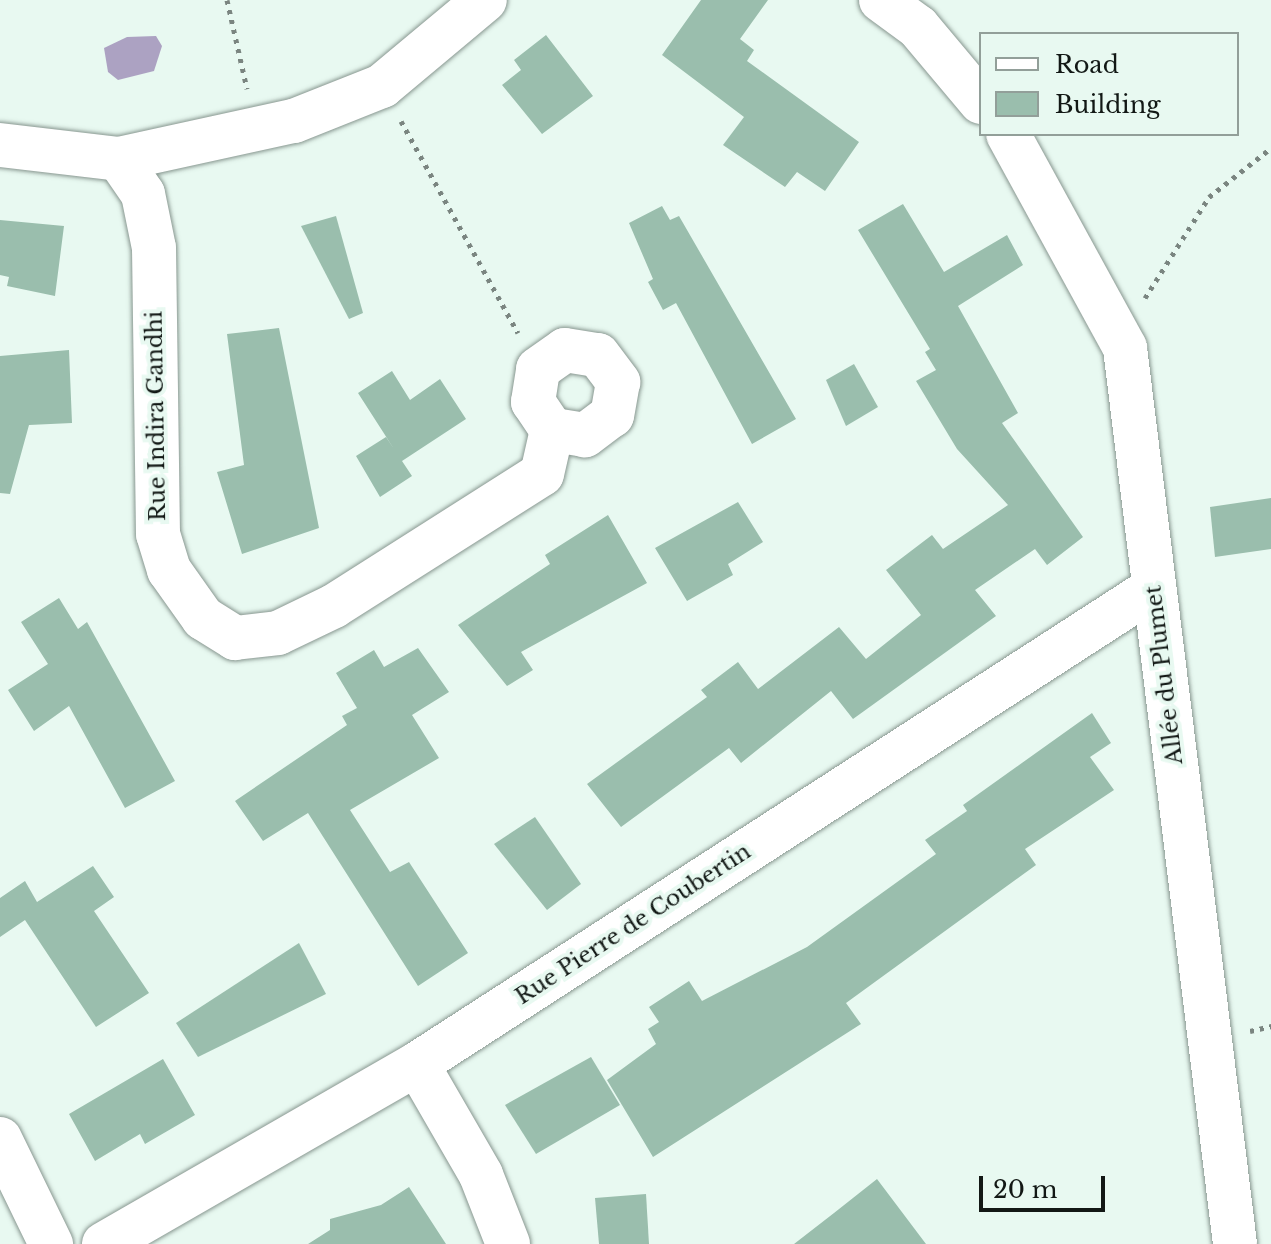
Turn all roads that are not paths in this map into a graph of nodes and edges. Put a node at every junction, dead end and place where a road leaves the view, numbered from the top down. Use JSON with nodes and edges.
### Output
{"nodes":[{"id":1,"x":485,"y":0,"type":"edge"},
{"id":2,"x":881,"y":0,"type":"edge"},
{"id":3,"x":979,"y":100,"type":"edge"},
{"id":4,"x":1009,"y":136,"type":"edge"},
{"id":5,"x":0,"y":145,"type":"edge"},
{"id":6,"x":119,"y":159,"type":"junction"},
{"id":7,"x":552,"y":430,"type":"junction"},
{"id":8,"x":1154,"y":588,"type":"junction"},
{"id":9,"x":417,"y":1064,"type":"junction"},
{"id":10,"x":0,"y":1139,"type":"edge"},
{"id":11,"x":51,"y":1244,"type":"edge"},
{"id":12,"x":104,"y":1244,"type":"edge"},
{"id":13,"x":508,"y":1244,"type":"edge"},
{"id":14,"x":1235,"y":1244,"type":"edge"}],
"edges":[{"from":1,"to":6,"type":"street"},
{"from":2,"to":3,"type":"street"},
{"from":4,"to":8,"type":"street","name":"Allée du Plumet"},
{"from":5,"to":6,"type":"street"},
{"from":6,"to":7,"type":"street","name":"Rue Indira Gandhi"},
{"from":7,"to":7,"type":"street"},
{"from":8,"to":9,"type":"street","name":"Rue Pierre de Coubertin"},
{"from":8,"to":14,"type":"street","name":"Allée du Plumet"},
{"from":9,"to":12,"type":"street","name":"Rue Pierre de Coubertin"},
{"from":9,"to":13,"type":"street"},
{"from":10,"to":11,"type":"street"}]}
